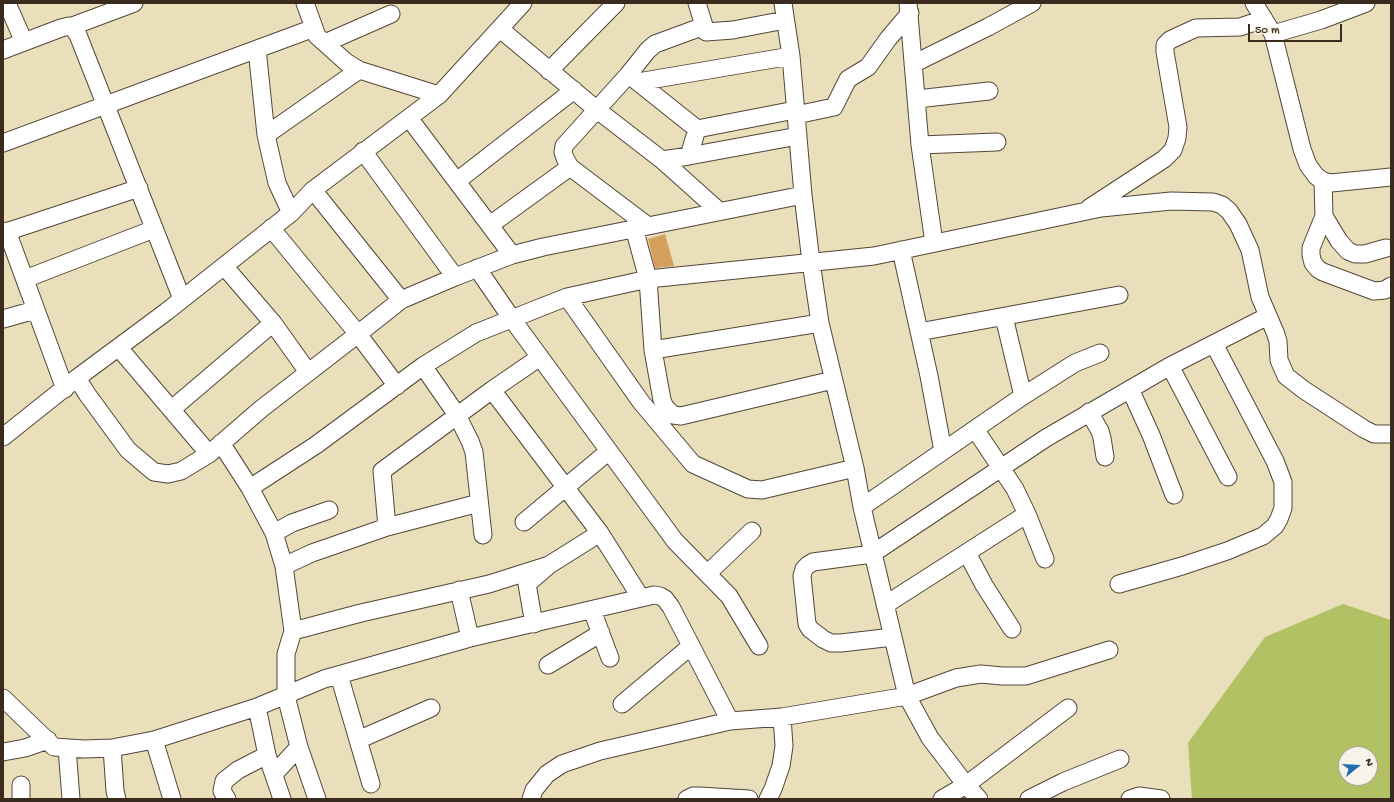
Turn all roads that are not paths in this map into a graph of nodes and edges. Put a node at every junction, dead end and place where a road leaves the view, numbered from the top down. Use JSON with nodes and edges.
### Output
{"nodes":[{"id":1,"x":6,"y":3,"type":"edge"},
{"id":2,"x":134,"y":3,"type":"edge"},
{"id":3,"x":305,"y":3,"type":"edge"},
{"id":4,"x":523,"y":3,"type":"edge"},
{"id":5,"x":616,"y":3,"type":"edge"},
{"id":6,"x":698,"y":3,"type":"edge"},
{"id":7,"x":783,"y":3,"type":"edge"},
{"id":8,"x":1032,"y":3,"type":"edge"},
{"id":9,"x":1254,"y":3,"type":"edge"},
{"id":10,"x":1366,"y":3,"type":"edge"},
{"id":11,"x":909,"y":8,"type":"edge"},
{"id":12,"x":391,"y":14,"type":"dead end"},
{"id":13,"x":1264,"y":19,"type":"junction"},
{"id":14,"x":785,"y":20,"type":"junction"},
{"id":15,"x":704,"y":26,"type":"junction"},
{"id":16,"x":70,"y":27,"type":"junction"},
{"id":17,"x":314,"y":28,"type":"junction"},
{"id":18,"x":500,"y":29,"type":"junction"},
{"id":19,"x":1273,"y":34,"type":"junction"},
{"id":20,"x":24,"y":42,"type":"junction"},
{"id":21,"x":325,"y":43,"type":"junction"},
{"id":22,"x":257,"y":49,"type":"junction"},
{"id":23,"x":3,"y":50,"type":"edge"},
{"id":24,"x":791,"y":56,"type":"junction"},
{"id":25,"x":913,"y":64,"type":"junction"},
{"id":26,"x":359,"y":70,"type":"junction"},
{"id":27,"x":549,"y":71,"type":"junction"},
{"id":28,"x":633,"y":78,"type":"junction"},
{"id":29,"x":574,"y":90,"type":"junction"},
{"id":30,"x":989,"y":91,"type":"dead end"},
{"id":31,"x":439,"y":95,"type":"junction"},
{"id":32,"x":917,"y":99,"type":"junction"},
{"id":33,"x":107,"y":104,"type":"junction"},
{"id":34,"x":596,"y":109,"type":"junction"},
{"id":35,"x":796,"y":112,"type":"junction"},
{"id":36,"x":409,"y":118,"type":"junction"},
{"id":37,"x":697,"y":129,"type":"junction"},
{"id":38,"x":266,"y":135,"type":"junction"},
{"id":39,"x":798,"y":136,"type":"junction"},
{"id":40,"x":997,"y":142,"type":"dead end"},
{"id":41,"x":3,"y":143,"type":"edge"},
{"id":42,"x":920,"y":145,"type":"junction"},
{"id":43,"x":363,"y":151,"type":"junction"},
{"id":44,"x":689,"y":156,"type":"junction"},
{"id":45,"x":662,"y":160,"type":"junction"},
{"id":46,"x":570,"y":167,"type":"junction"},
{"id":47,"x":1391,"y":177,"type":"edge"},
{"id":48,"x":457,"y":181,"type":"junction"},
{"id":49,"x":1323,"y":181,"type":"junction"},
{"id":50,"x":139,"y":188,"type":"junction"},
{"id":51,"x":313,"y":190,"type":"junction"},
{"id":52,"x":803,"y":196,"type":"junction"},
{"id":53,"x":719,"y":211,"type":"junction"},
{"id":54,"x":1082,"y":212,"type":"junction"},
{"id":55,"x":290,"y":213,"type":"junction"},
{"id":56,"x":1324,"y":216,"type":"junction"},
{"id":57,"x":490,"y":226,"type":"junction"},
{"id":58,"x":641,"y":227,"type":"junction"},
{"id":59,"x":271,"y":228,"type":"junction"},
{"id":60,"x":154,"y":229,"type":"junction"},
{"id":61,"x":5,"y":232,"type":"edge"},
{"id":62,"x":934,"y":243,"type":"junction"},
{"id":63,"x":1386,"y":248,"type":"dead end"},
{"id":64,"x":901,"y":250,"type":"junction"},
{"id":65,"x":512,"y":255,"type":"junction"},
{"id":66,"x":811,"y":262,"type":"junction"},
{"id":67,"x":224,"y":266,"type":"junction"},
{"id":68,"x":477,"y":268,"type":"junction"},
{"id":69,"x":455,"y":277,"type":"junction"},
{"id":70,"x":25,"y":279,"type":"junction"},
{"id":71,"x":648,"y":279,"type":"junction"},
{"id":72,"x":1391,"y":286,"type":"edge"},
{"id":73,"x":1119,"y":295,"type":"dead end"},
{"id":74,"x":567,"y":297,"type":"junction"},
{"id":75,"x":182,"y":299,"type":"junction"},
{"id":76,"x":401,"y":300,"type":"junction"},
{"id":77,"x":35,"y":310,"type":"junction"},
{"id":78,"x":1268,"y":316,"type":"junction"},
{"id":79,"x":1004,"y":317,"type":"junction"},
{"id":80,"x":3,"y":319,"type":"edge"},
{"id":81,"x":512,"y":319,"type":"junction"},
{"id":82,"x":820,"y":323,"type":"junction"},
{"id":83,"x":273,"y":324,"type":"junction"},
{"id":84,"x":919,"y":332,"type":"junction"},
{"id":85,"x":358,"y":334,"type":"junction"},
{"id":86,"x":1214,"y":344,"type":"junction"},
{"id":87,"x":119,"y":348,"type":"junction"},
{"id":88,"x":653,"y":350,"type":"junction"},
{"id":89,"x":1100,"y":353,"type":"dead end"},
{"id":90,"x":540,"y":357,"type":"junction"},
{"id":91,"x":423,"y":366,"type":"junction"},
{"id":92,"x":1170,"y":366,"type":"junction"},
{"id":93,"x":308,"y":372,"type":"junction"},
{"id":94,"x":833,"y":380,"type":"junction"},
{"id":95,"x":71,"y":383,"type":"junction"},
{"id":96,"x":396,"y":386,"type":"junction"},
{"id":97,"x":1130,"y":389,"type":"junction"},
{"id":98,"x":492,"y":390,"type":"junction"},
{"id":99,"x":1023,"y":396,"type":"junction"},
{"id":100,"x":172,"y":409,"type":"junction"},
{"id":101,"x":1089,"y":412,"type":"junction"},
{"id":102,"x":457,"y":415,"type":"junction"},
{"id":103,"x":975,"y":429,"type":"junction"},
{"id":104,"x":1391,"y":434,"type":"edge"},
{"id":105,"x":3,"y":437,"type":"edge"},
{"id":106,"x":215,"y":448,"type":"junction"},
{"id":107,"x":609,"y":451,"type":"junction"},
{"id":108,"x":943,"y":451,"type":"junction"},
{"id":109,"x":1104,"y":457,"type":"dead end"},
{"id":110,"x":1002,"y":467,"type":"junction"},
{"id":111,"x":855,"y":468,"type":"junction"},
{"id":112,"x":1228,"y":477,"type":"dead end"},
{"id":113,"x":250,"y":488,"type":"junction"},
{"id":114,"x":566,"y":489,"type":"junction"},
{"id":115,"x":1174,"y":496,"type":"dead end"},
{"id":116,"x":479,"y":503,"type":"junction"},
{"id":117,"x":862,"y":507,"type":"junction"},
{"id":118,"x":329,"y":510,"type":"dead end"},
{"id":119,"x":1027,"y":514,"type":"junction"},
{"id":120,"x":524,"y":522,"type":"dead end"},
{"id":121,"x":387,"y":526,"type":"junction"},
{"id":122,"x":752,"y":531,"type":"dead end"},
{"id":123,"x":274,"y":533,"type":"junction"},
{"id":124,"x":600,"y":533,"type":"junction"},
{"id":125,"x":483,"y":535,"type":"dead end"},
{"id":126,"x":967,"y":553,"type":"junction"},
{"id":127,"x":872,"y":554,"type":"junction"},
{"id":128,"x":1045,"y":559,"type":"dead end"},
{"id":129,"x":549,"y":565,"type":"junction"},
{"id":130,"x":284,"y":566,"type":"junction"},
{"id":131,"x":707,"y":574,"type":"junction"},
{"id":132,"x":1119,"y":584,"type":"dead end"},
{"id":133,"x":459,"y":590,"type":"junction"},
{"id":134,"x":641,"y":598,"type":"junction"},
{"id":135,"x":885,"y":605,"type":"junction"},
{"id":136,"x":592,"y":610,"type":"junction"},
{"id":137,"x":534,"y":624,"type":"junction"},
{"id":138,"x":1012,"y":628,"type":"dead end"},
{"id":139,"x":293,"y":631,"type":"junction"},
{"id":140,"x":601,"y":633,"type":"junction"},
{"id":141,"x":470,"y":638,"type":"junction"},
{"id":142,"x":892,"y":638,"type":"junction"},
{"id":143,"x":691,"y":646,"type":"junction"},
{"id":144,"x":759,"y":646,"type":"dead end"},
{"id":145,"x":1109,"y":650,"type":"dead end"},
{"id":146,"x":610,"y":658,"type":"dead end"},
{"id":147,"x":548,"y":665,"type":"dead end"},
{"id":148,"x":339,"y":675,"type":"junction"},
{"id":149,"x":286,"y":696,"type":"junction"},
{"id":150,"x":907,"y":696,"type":"junction"},
{"id":151,"x":3,"y":698,"type":"edge"},
{"id":152,"x":622,"y":704,"type":"dead end"},
{"id":153,"x":257,"y":707,"type":"junction"},
{"id":154,"x":431,"y":708,"type":"dead end"},
{"id":155,"x":1068,"y":708,"type":"dead end"},
{"id":156,"x":782,"y":717,"type":"junction"},
{"id":157,"x":730,"y":721,"type":"junction"},
{"id":158,"x":48,"y":740,"type":"junction"},
{"id":159,"x":154,"y":740,"type":"junction"},
{"id":160,"x":358,"y":740,"type":"junction"},
{"id":161,"x":299,"y":747,"type":"junction"},
{"id":162,"x":68,"y":748,"type":"junction"},
{"id":163,"x":112,"y":748,"type":"junction"},
{"id":164,"x":3,"y":752,"type":"edge"},
{"id":165,"x":267,"y":755,"type":"junction"},
{"id":166,"x":1120,"y":759,"type":"dead end"},
{"id":167,"x":274,"y":774,"type":"junction"},
{"id":168,"x":371,"y":784,"type":"dead end"},
{"id":169,"x":966,"y":785,"type":"junction"},
{"id":170,"x":71,"y":799,"type":"edge"},
{"id":171,"x":117,"y":799,"type":"edge"},
{"id":172,"x":172,"y":799,"type":"edge"},
{"id":173,"x":227,"y":799,"type":"edge"},
{"id":174,"x":282,"y":799,"type":"edge"},
{"id":175,"x":317,"y":799,"type":"edge"},
{"id":176,"x":531,"y":799,"type":"edge"},
{"id":177,"x":687,"y":799,"type":"edge"},
{"id":178,"x":748,"y":799,"type":"edge"},
{"id":179,"x":768,"y":799,"type":"edge"},
{"id":180,"x":942,"y":799,"type":"edge"},
{"id":181,"x":979,"y":799,"type":"edge"},
{"id":182,"x":1029,"y":799,"type":"edge"},
{"id":183,"x":1130,"y":799,"type":"edge"},
{"id":184,"x":1161,"y":799,"type":"edge"}],
"edges":[{"from":1,"to":20,"type":"street"},
{"from":2,"to":16,"type":"street"},
{"from":3,"to":17,"type":"street"},
{"from":4,"to":18,"type":"street"},
{"from":5,"to":27,"type":"street"},
{"from":6,"to":15,"type":"street"},
{"from":7,"to":14,"type":"street"},
{"from":8,"to":25,"type":"street"},
{"from":9,"to":13,"type":"street"},
{"from":10,"to":19,"type":"street"},
{"from":11,"to":25,"type":"street"},
{"from":11,"to":35,"type":"street"},
{"from":12,"to":21,"type":"street"},
{"from":13,"to":19,"type":"street"},
{"from":13,"to":54,"type":"street"},
{"from":14,"to":15,"type":"street"},
{"from":14,"to":24,"type":"street"},
{"from":15,"to":28,"type":"street"},
{"from":16,"to":20,"type":"street"},
{"from":16,"to":33,"type":"street"},
{"from":17,"to":21,"type":"street"},
{"from":17,"to":22,"type":"street"},
{"from":18,"to":27,"type":"street"},
{"from":18,"to":31,"type":"street"},
{"from":19,"to":49,"type":"street"},
{"from":20,"to":23,"type":"street"},
{"from":21,"to":26,"type":"street"},
{"from":22,"to":33,"type":"street"},
{"from":22,"to":38,"type":"street"},
{"from":24,"to":28,"type":"street"},
{"from":24,"to":35,"type":"street"},
{"from":25,"to":32,"type":"street"},
{"from":26,"to":31,"type":"street"},
{"from":26,"to":38,"type":"street"},
{"from":27,"to":29,"type":"street"},
{"from":28,"to":34,"type":"street"},
{"from":28,"to":37,"type":"street"},
{"from":29,"to":34,"type":"street"},
{"from":29,"to":48,"type":"street"},
{"from":30,"to":32,"type":"street"},
{"from":31,"to":36,"type":"street"},
{"from":32,"to":42,"type":"street"},
{"from":33,"to":41,"type":"street"},
{"from":33,"to":50,"type":"street"},
{"from":34,"to":45,"type":"street"},
{"from":34,"to":46,"type":"street"},
{"from":35,"to":37,"type":"street"},
{"from":35,"to":39,"type":"street"},
{"from":36,"to":43,"type":"street"},
{"from":36,"to":48,"type":"street"},
{"from":37,"to":44,"type":"street"},
{"from":38,"to":55,"type":"street"},
{"from":39,"to":44,"type":"street"},
{"from":39,"to":52,"type":"street"},
{"from":40,"to":42,"type":"street"},
{"from":42,"to":62,"type":"street"},
{"from":43,"to":51,"type":"street"},
{"from":43,"to":69,"type":"street"},
{"from":44,"to":45,"type":"street"},
{"from":45,"to":53,"type":"street"},
{"from":46,"to":57,"type":"street"},
{"from":46,"to":58,"type":"street"},
{"from":47,"to":49,"type":"street"},
{"from":48,"to":57,"type":"street"},
{"from":49,"to":56,"type":"street"},
{"from":50,"to":60,"type":"street"},
{"from":50,"to":61,"type":"street"},
{"from":51,"to":55,"type":"street"},
{"from":51,"to":76,"type":"street"},
{"from":52,"to":53,"type":"street"},
{"from":52,"to":66,"type":"street"},
{"from":53,"to":58,"type":"street"},
{"from":54,"to":62,"type":"street"},
{"from":54,"to":78,"type":"street"},
{"from":55,"to":59,"type":"street"},
{"from":56,"to":63,"type":"street"},
{"from":56,"to":72,"type":"street"},
{"from":57,"to":65,"type":"street"},
{"from":58,"to":65,"type":"street"},
{"from":58,"to":71,"type":"street"},
{"from":59,"to":67,"type":"street"},
{"from":59,"to":85,"type":"street"},
{"from":60,"to":70,"type":"street"},
{"from":60,"to":75,"type":"street"},
{"from":61,"to":70,"type":"street"},
{"from":62,"to":64,"type":"street"},
{"from":64,"to":66,"type":"street"},
{"from":64,"to":84,"type":"street"},
{"from":65,"to":68,"type":"street"},
{"from":66,"to":71,"type":"street"},
{"from":66,"to":82,"type":"street"},
{"from":67,"to":75,"type":"street"},
{"from":67,"to":83,"type":"street"},
{"from":68,"to":69,"type":"street"},
{"from":68,"to":81,"type":"street"},
{"from":69,"to":76,"type":"street"},
{"from":70,"to":77,"type":"street"},
{"from":71,"to":74,"type":"street"},
{"from":71,"to":88,"type":"street"},
{"from":73,"to":79,"type":"street"},
{"from":74,"to":81,"type":"street"},
{"from":74,"to":111,"type":"street"},
{"from":75,"to":87,"type":"street"},
{"from":76,"to":85,"type":"street"},
{"from":77,"to":80,"type":"street"},
{"from":77,"to":95,"type":"street"},
{"from":78,"to":86,"type":"street"},
{"from":78,"to":104,"type":"street"},
{"from":79,"to":84,"type":"street"},
{"from":79,"to":99,"type":"street"},
{"from":81,"to":90,"type":"street"},
{"from":81,"to":91,"type":"street"},
{"from":82,"to":88,"type":"street"},
{"from":82,"to":94,"type":"street"},
{"from":83,"to":93,"type":"street"},
{"from":83,"to":100,"type":"street"},
{"from":84,"to":108,"type":"street"},
{"from":85,"to":93,"type":"street"},
{"from":85,"to":96,"type":"street"},
{"from":86,"to":92,"type":"street"},
{"from":86,"to":132,"type":"street"},
{"from":87,"to":95,"type":"street"},
{"from":87,"to":100,"type":"street"},
{"from":88,"to":94,"type":"street"},
{"from":89,"to":99,"type":"street"},
{"from":90,"to":98,"type":"street"},
{"from":90,"to":107,"type":"street"},
{"from":91,"to":96,"type":"street"},
{"from":91,"to":102,"type":"street"},
{"from":92,"to":97,"type":"street"},
{"from":92,"to":112,"type":"street"},
{"from":93,"to":106,"type":"street"},
{"from":94,"to":111,"type":"street"},
{"from":95,"to":105,"type":"street"},
{"from":95,"to":106,"type":"street"},
{"from":96,"to":113,"type":"street"},
{"from":97,"to":101,"type":"street"},
{"from":97,"to":115,"type":"street"},
{"from":98,"to":102,"type":"street"},
{"from":98,"to":114,"type":"street"},
{"from":99,"to":103,"type":"street"},
{"from":100,"to":106,"type":"street"},
{"from":101,"to":109,"type":"street"},
{"from":101,"to":110,"type":"street"},
{"from":102,"to":116,"type":"street"},
{"from":102,"to":121,"type":"street"},
{"from":103,"to":108,"type":"street"},
{"from":103,"to":110,"type":"street"},
{"from":106,"to":113,"type":"street"},
{"from":107,"to":114,"type":"street"},
{"from":107,"to":131,"type":"street"},
{"from":108,"to":117,"type":"street"},
{"from":110,"to":119,"type":"street"},
{"from":110,"to":127,"type":"street"},
{"from":111,"to":117,"type":"street"},
{"from":113,"to":123,"type":"street"},
{"from":114,"to":120,"type":"street"},
{"from":114,"to":124,"type":"street"},
{"from":116,"to":121,"type":"street"},
{"from":116,"to":125,"type":"street"},
{"from":117,"to":127,"type":"street"},
{"from":118,"to":123,"type":"street"},
{"from":119,"to":126,"type":"street"},
{"from":119,"to":128,"type":"street"},
{"from":121,"to":130,"type":"street"},
{"from":122,"to":131,"type":"street"},
{"from":123,"to":130,"type":"street"},
{"from":124,"to":129,"type":"street"},
{"from":124,"to":134,"type":"street"},
{"from":126,"to":135,"type":"street"},
{"from":126,"to":138,"type":"street"},
{"from":127,"to":135,"type":"street"},
{"from":127,"to":142,"type":"street"},
{"from":129,"to":133,"type":"street"},
{"from":129,"to":137,"type":"street"},
{"from":130,"to":139,"type":"street"},
{"from":131,"to":144,"type":"street"},
{"from":133,"to":139,"type":"street"},
{"from":133,"to":141,"type":"street"},
{"from":134,"to":136,"type":"street"},
{"from":134,"to":143,"type":"street"},
{"from":135,"to":142,"type":"street"},
{"from":136,"to":137,"type":"street"},
{"from":136,"to":140,"type":"street"},
{"from":137,"to":141,"type":"street"},
{"from":139,"to":149,"type":"street"},
{"from":140,"to":146,"type":"street"},
{"from":140,"to":147,"type":"street"},
{"from":141,"to":148,"type":"street"},
{"from":142,"to":150,"type":"street"},
{"from":143,"to":152,"type":"street"},
{"from":143,"to":157,"type":"street"},
{"from":145,"to":150,"type":"street"},
{"from":148,"to":149,"type":"street"},
{"from":148,"to":160,"type":"street"},
{"from":149,"to":153,"type":"street"},
{"from":149,"to":161,"type":"street"},
{"from":150,"to":156,"type":"street"},
{"from":150,"to":169,"type":"street"},
{"from":151,"to":158,"type":"street"},
{"from":153,"to":159,"type":"street"},
{"from":153,"to":165,"type":"street"},
{"from":154,"to":160,"type":"street"},
{"from":155,"to":169,"type":"street"},
{"from":156,"to":157,"type":"street"},
{"from":156,"to":179,"type":"street"},
{"from":157,"to":176,"type":"street"},
{"from":158,"to":162,"type":"street"},
{"from":158,"to":164,"type":"street"},
{"from":159,"to":163,"type":"street"},
{"from":159,"to":172,"type":"street"},
{"from":160,"to":168,"type":"street"},
{"from":161,"to":167,"type":"street"},
{"from":161,"to":175,"type":"street"},
{"from":162,"to":163,"type":"street"},
{"from":162,"to":170,"type":"street"},
{"from":163,"to":171,"type":"street"},
{"from":165,"to":167,"type":"street"},
{"from":165,"to":173,"type":"street"},
{"from":166,"to":182,"type":"street"},
{"from":167,"to":174,"type":"street"},
{"from":169,"to":180,"type":"street"},
{"from":169,"to":181,"type":"street"},
{"from":177,"to":178,"type":"street"},
{"from":183,"to":184,"type":"street"}]}
